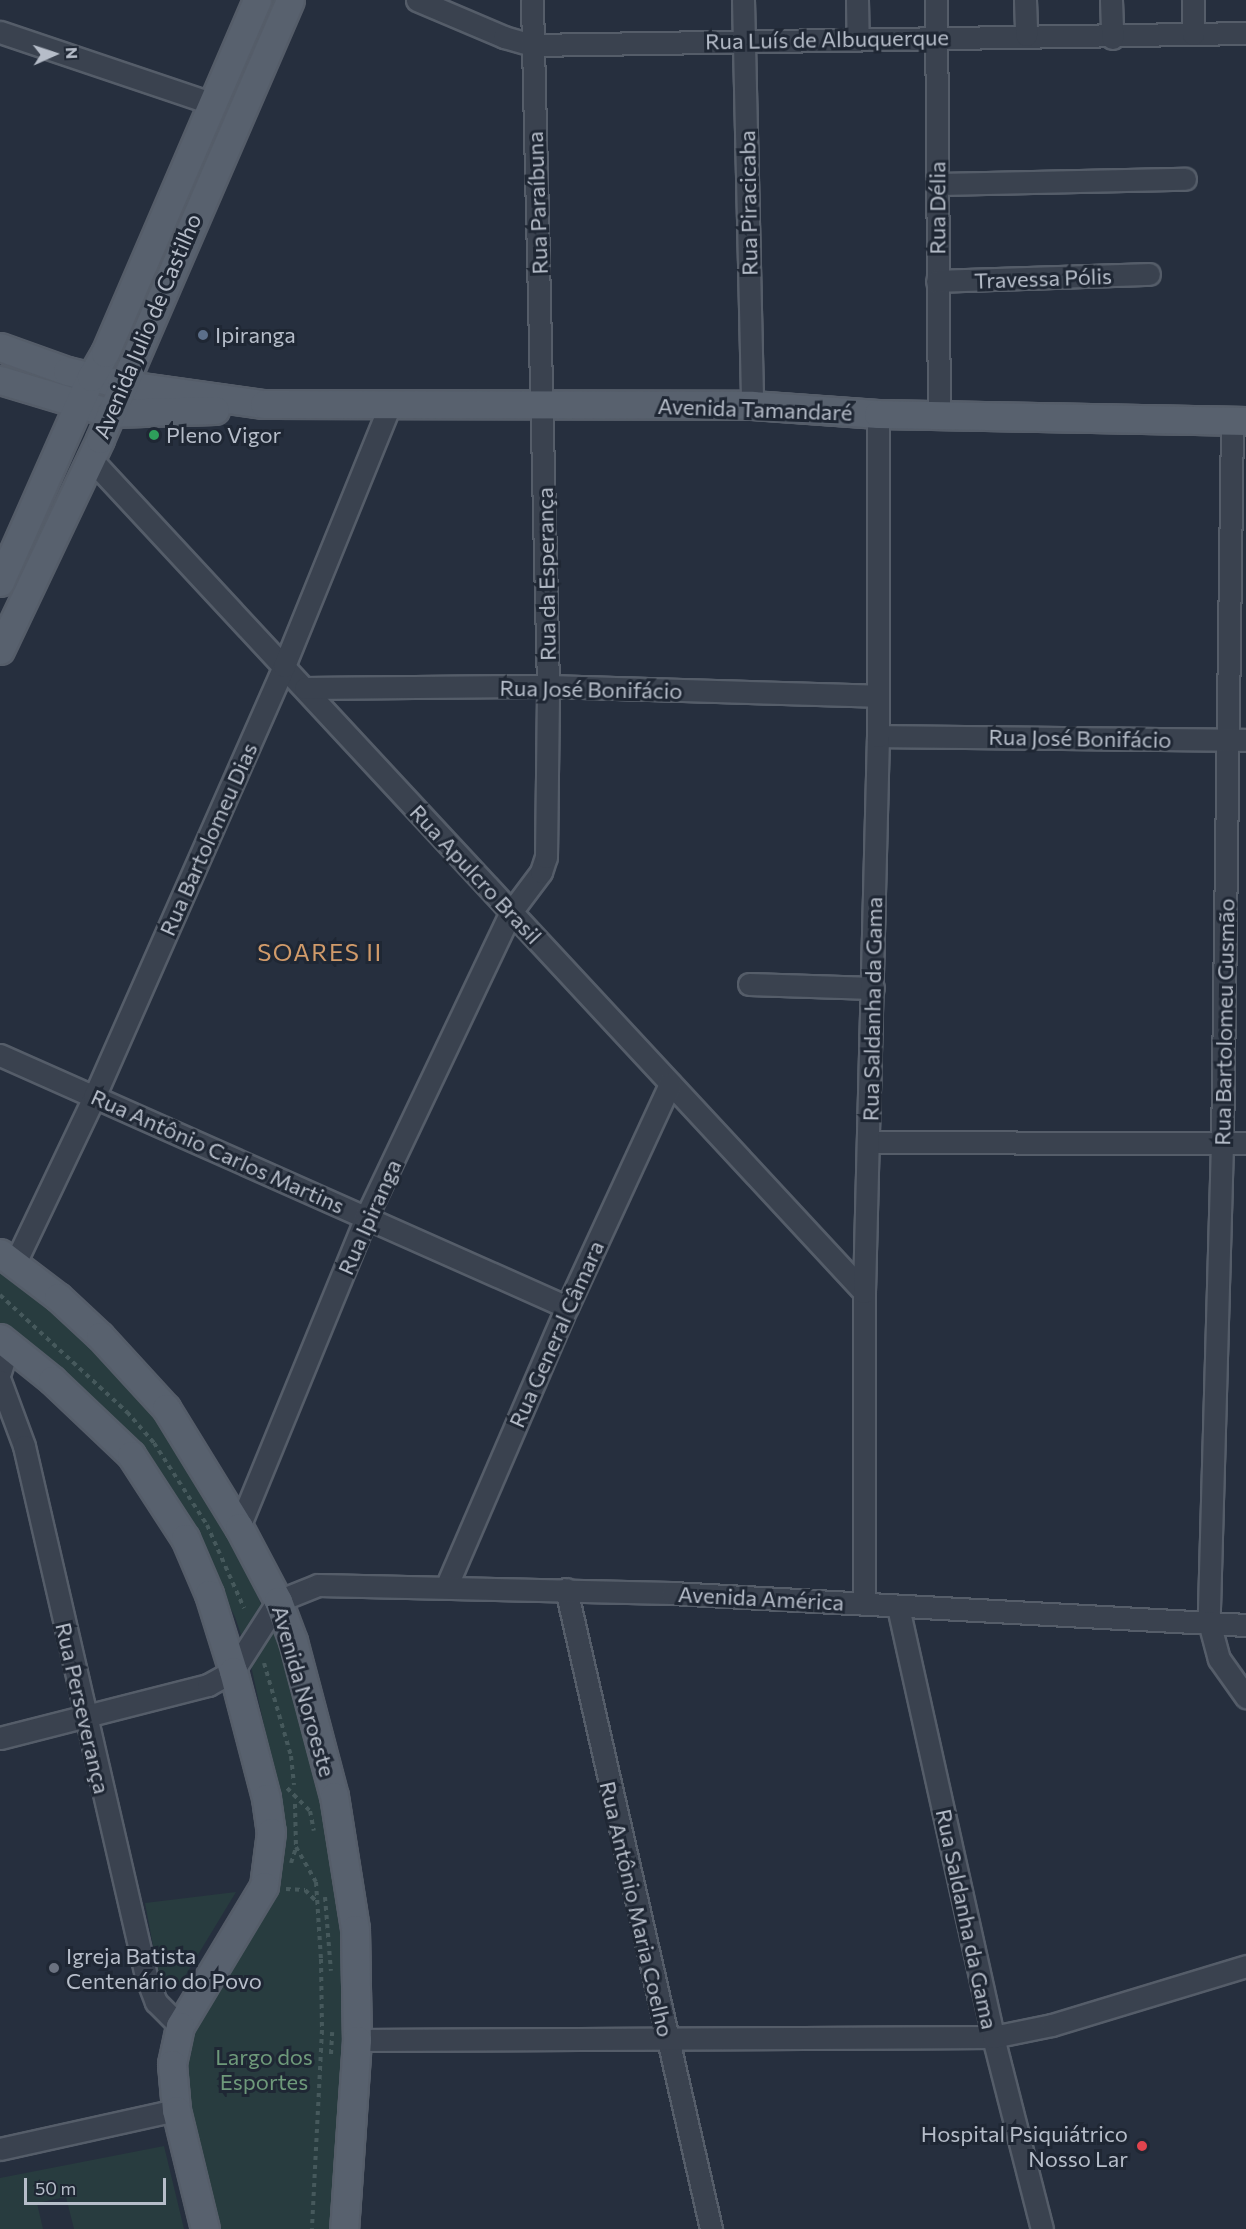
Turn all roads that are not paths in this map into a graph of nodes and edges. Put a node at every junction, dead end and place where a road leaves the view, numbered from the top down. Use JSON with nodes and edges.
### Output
{"nodes":[{"id":1,"x":257,"y":0,"type":"edge"},
{"id":2,"x":290,"y":0,"type":"edge"},
{"id":3,"x":417,"y":0,"type":"edge"},
{"id":4,"x":532,"y":0,"type":"edge"},
{"id":5,"x":743,"y":0,"type":"edge"},
{"id":6,"x":857,"y":0,"type":"edge"},
{"id":7,"x":936,"y":0,"type":"edge"},
{"id":8,"x":1025,"y":0,"type":"edge"},
{"id":9,"x":1112,"y":0,"type":"edge"},
{"id":10,"x":1193,"y":0,"type":"edge"},
{"id":11,"x":0,"y":32,"type":"edge"},
{"id":12,"x":1246,"y":33,"type":"edge"},
{"id":13,"x":1193,"y":34,"type":"junction"},
{"id":14,"x":1026,"y":35,"type":"junction"},
{"id":15,"x":936,"y":37,"type":"junction"},
{"id":16,"x":1112,"y":38,"type":"junction"},
{"id":17,"x":744,"y":39,"type":"junction"},
{"id":18,"x":858,"y":39,"type":"junction"},
{"id":19,"x":532,"y":45,"type":"junction"},
{"id":20,"x":214,"y":104,"type":"junction"},
{"id":21,"x":1185,"y":179,"type":"dead end"},
{"id":22,"x":938,"y":184,"type":"junction"},
{"id":23,"x":1149,"y":274,"type":"dead end"},
{"id":24,"x":937,"y":282,"type":"junction"},
{"id":25,"x":0,"y":347,"type":"edge"},
{"id":26,"x":0,"y":358,"type":"edge"},
{"id":27,"x":49,"y":364,"type":"junction"},
{"id":28,"x":91,"y":377,"type":"junction"},
{"id":29,"x":0,"y":380,"type":"edge"},
{"id":30,"x":121,"y":384,"type":"junction"},
{"id":31,"x":264,"y":404,"type":"junction"},
{"id":32,"x":752,"y":405,"type":"junction"},
{"id":33,"x":79,"y":406,"type":"junction"},
{"id":34,"x":543,"y":406,"type":"junction"},
{"id":35,"x":389,"y":407,"type":"junction"},
{"id":36,"x":110,"y":412,"type":"junction"},
{"id":37,"x":878,"y":414,"type":"junction"},
{"id":38,"x":939,"y":415,"type":"junction"},
{"id":39,"x":1239,"y":421,"type":"edge"},
{"id":40,"x":89,"y":457,"type":"junction"},
{"id":41,"x":0,"y":582,"type":"edge"},
{"id":42,"x":0,"y":650,"type":"edge"},
{"id":43,"x":284,"y":666,"type":"junction"},
{"id":44,"x":548,"y":686,"type":"junction"},
{"id":45,"x":305,"y":688,"type":"junction"},
{"id":46,"x":877,"y":696,"type":"junction"},
{"id":47,"x":878,"y":736,"type":"junction"},
{"id":48,"x":1237,"y":740,"type":"edge"},
{"id":49,"x":511,"y":912,"type":"junction"},
{"id":50,"x":750,"y":984,"type":"dead end"},
{"id":51,"x":873,"y":988,"type":"junction"},
{"id":52,"x":0,"y":1054,"type":"edge"},
{"id":53,"x":670,"y":1084,"type":"junction"},
{"id":54,"x":94,"y":1097,"type":"junction"},
{"id":55,"x":870,"y":1142,"type":"junction"},
{"id":56,"x":1222,"y":1143,"type":"junction"},
{"id":57,"x":1246,"y":1143,"type":"edge"},
{"id":58,"x":366,"y":1217,"type":"junction"},
{"id":59,"x":7,"y":1259,"type":"edge"},
{"id":60,"x":864,"y":1292,"type":"junction"},
{"id":61,"x":567,"y":1307,"type":"junction"},
{"id":62,"x":5,"y":1341,"type":"edge"},
{"id":63,"x":0,"y":1372,"type":"edge"},
{"id":64,"x":0,"y":1381,"type":"edge"},
{"id":65,"x":239,"y":1527,"type":"junction"},
{"id":66,"x":447,"y":1585,"type":"junction"},
{"id":67,"x":566,"y":1589,"type":"junction"},
{"id":68,"x":278,"y":1601,"type":"junction"},
{"id":69,"x":864,"y":1604,"type":"junction"},
{"id":70,"x":898,"y":1607,"type":"junction"},
{"id":71,"x":1209,"y":1622,"type":"junction"},
{"id":72,"x":1246,"y":1625,"type":"edge"},
{"id":73,"x":233,"y":1671,"type":"junction"},
{"id":74,"x":1246,"y":1697,"type":"edge"},
{"id":75,"x":85,"y":1717,"type":"junction"},
{"id":76,"x":0,"y":1738,"type":"edge"},
{"id":77,"x":1246,"y":1966,"type":"edge"},
{"id":78,"x":180,"y":2026,"type":"junction"},
{"id":79,"x":993,"y":2037,"type":"junction"},
{"id":80,"x":357,"y":2040,"type":"junction"},
{"id":81,"x":666,"y":2040,"type":"junction"},
{"id":82,"x":176,"y":2110,"type":"junction"},
{"id":83,"x":0,"y":2149,"type":"edge"},
{"id":84,"x":205,"y":2229,"type":"edge"},
{"id":85,"x":344,"y":2229,"type":"edge"},
{"id":86,"x":711,"y":2229,"type":"edge"},
{"id":87,"x":1042,"y":2229,"type":"edge"}],
"edges":[{"from":1,"to":20,"type":"main road","name":"Avenida Julio de Castilho"},
{"from":2,"to":30,"type":"main road","name":"Avenida Julio de Castilho"},
{"from":3,"to":19,"type":"street","name":"Rua Luís de Albuquerque"},
{"from":4,"to":19,"type":"street","name":"Rua Paraíbuna"},
{"from":5,"to":17,"type":"street","name":"Rua Piracicaba"},
{"from":6,"to":18,"type":"street"},
{"from":7,"to":15,"type":"street","name":"Rua Délia"},
{"from":8,"to":14,"type":"street"},
{"from":9,"to":16,"type":"street"},
{"from":10,"to":13,"type":"street"},
{"from":11,"to":20,"type":"street"},
{"from":12,"to":13,"type":"street","name":"Rua Luís de Albuquerque"},
{"from":13,"to":16,"type":"street","name":"Rua Luís de Albuquerque"},
{"from":14,"to":15,"type":"street","name":"Rua Luís de Albuquerque"},
{"from":14,"to":16,"type":"street","name":"Rua Luís de Albuquerque"},
{"from":15,"to":18,"type":"street","name":"Rua Luís de Albuquerque"},
{"from":15,"to":22,"type":"street","name":"Rua Délia"},
{"from":17,"to":18,"type":"street","name":"Rua Luís de Albuquerque"},
{"from":17,"to":19,"type":"street","name":"Rua Luís de Albuquerque"},
{"from":17,"to":32,"type":"street","name":"Rua Piracicaba"},
{"from":19,"to":34,"type":"street","name":"Rua Paraíbuna"},
{"from":20,"to":28,"type":"main road","name":"Avenida Julio de Castilho"},
{"from":21,"to":22,"type":"street"},
{"from":22,"to":24,"type":"street","name":"Rua Délia"},
{"from":23,"to":24,"type":"street","name":"Travessa Pólis"},
{"from":24,"to":38,"type":"street","name":"Rua Délia"},
{"from":25,"to":27,"type":"main road","name":"Avenida Tamandaré"},
{"from":26,"to":27,"type":"main road"},
{"from":27,"to":28,"type":"main road","name":"Avenida Tamandaré"},
{"from":28,"to":30,"type":"main road","name":"Avenida Tamandaré"},
{"from":28,"to":33,"type":"main road","name":"Avenida Julio de Castilho"},
{"from":29,"to":33,"type":"main road","name":"Avenida Tamandaré"},
{"from":30,"to":31,"type":"main road","name":"Avenida Tamandaré"},
{"from":30,"to":36,"type":"main road","name":"Avenida Julio de Castilho"},
{"from":31,"to":35,"type":"main road","name":"Avenida Tamandaré"},
{"from":31,"to":36,"type":"main road","name":"Avenida Tamandaré"},
{"from":32,"to":34,"type":"main road","name":"Avenida Tamandaré"},
{"from":32,"to":37,"type":"main road","name":"Avenida Tamandaré"},
{"from":33,"to":36,"type":"main road","name":"Avenida Tamandaré"},
{"from":33,"to":41,"type":"main road","name":"Avenida Julio de Castilho"},
{"from":34,"to":35,"type":"main road","name":"Avenida Tamandaré"},
{"from":34,"to":44,"type":"street","name":"Rua da Esperança"},
{"from":35,"to":43,"type":"street","name":"Rua Bartolomeu Dias"},
{"from":36,"to":40,"type":"main road","name":"Avenida Julio de Castilho"},
{"from":37,"to":38,"type":"main road","name":"Avenida Tamandaré"},
{"from":37,"to":46,"type":"street","name":"Rua Saldanha da Gama"},
{"from":38,"to":39,"type":"main road","name":"Avenida Tamandaré"},
{"from":39,"to":48,"type":"street","name":"Rua Bartolomeu Gusmão"},
{"from":40,"to":42,"type":"main road","name":"Avenida Julio de Castilho"},
{"from":40,"to":43,"type":"street","name":"Rua Apulcro Brasil"},
{"from":43,"to":45,"type":"street","name":"Rua Apulcro Brasil"},
{"from":43,"to":54,"type":"street","name":"Rua Bartolomeu Dias"},
{"from":44,"to":45,"type":"street","name":"Rua José Bonifácio"},
{"from":44,"to":46,"type":"street","name":"Rua José Bonifácio"},
{"from":44,"to":49,"type":"street","name":"Rua da Esperança"},
{"from":45,"to":49,"type":"street","name":"Rua Apulcro Brasil"},
{"from":46,"to":47,"type":"street","name":"Rua Saldanha da Gama"},
{"from":47,"to":48,"type":"street","name":"Rua José Bonifácio"},
{"from":47,"to":51,"type":"street","name":"Rua Saldanha da Gama"},
{"from":48,"to":56,"type":"street","name":"Rua Bartolomeu Gusmão"},
{"from":49,"to":53,"type":"street","name":"Rua Apulcro Brasil"},
{"from":49,"to":58,"type":"street","name":"Rua Ipiranga"},
{"from":50,"to":51,"type":"street"},
{"from":51,"to":55,"type":"street","name":"Rua Saldanha da Gama"},
{"from":52,"to":54,"type":"street","name":"Rua Antônio Carlos Martins"},
{"from":53,"to":60,"type":"street","name":"Rua Apulcro Brasil"},
{"from":53,"to":61,"type":"street","name":"Rua General Câmara"},
{"from":54,"to":58,"type":"street","name":"Rua Antônio Carlos Martins"},
{"from":54,"to":59,"type":"street","name":"Rua Bartolomeu Dias"},
{"from":55,"to":56,"type":"street"},
{"from":55,"to":60,"type":"street","name":"Rua Saldanha da Gama"},
{"from":56,"to":57,"type":"street"},
{"from":56,"to":71,"type":"street","name":"Rua Bartolomeu Gusmão"},
{"from":58,"to":61,"type":"street","name":"Rua Antônio Carlos Martins"},
{"from":58,"to":65,"type":"street","name":"Rua Ipiranga"},
{"from":59,"to":65,"type":"main road","name":"Avenida Noroeste"},
{"from":60,"to":69,"type":"street","name":"Rua Saldanha da Gama"},
{"from":61,"to":66,"type":"street","name":"Rua General Câmara"},
{"from":62,"to":63,"type":"street"},
{"from":62,"to":73,"type":"main road"},
{"from":64,"to":75,"type":"street","name":"Rua Perseverança"},
{"from":65,"to":68,"type":"main road","name":"Avenida Noroeste"},
{"from":66,"to":67,"type":"street","name":"Avenida América"},
{"from":66,"to":68,"type":"street","name":"Avenida América"},
{"from":67,"to":69,"type":"street","name":"Avenida América"},
{"from":67,"to":81,"type":"street","name":"Rua Antônio Maria Coelho"},
{"from":68,"to":73,"type":"street"},
{"from":68,"to":80,"type":"main road","name":"Avenida Noroeste"},
{"from":69,"to":70,"type":"street","name":"Avenida América"},
{"from":70,"to":71,"type":"street","name":"Avenida América"},
{"from":70,"to":79,"type":"street","name":"Rua Saldanha da Gama"},
{"from":71,"to":72,"type":"street","name":"Avenida América"},
{"from":71,"to":74,"type":"street","name":"Rua Bartolomeu Gusmão"},
{"from":73,"to":75,"type":"street"},
{"from":73,"to":78,"type":"main road"},
{"from":75,"to":76,"type":"street"},
{"from":75,"to":78,"type":"street","name":"Rua Perseverança"},
{"from":77,"to":79,"type":"street"},
{"from":78,"to":82,"type":"main road"},
{"from":79,"to":81,"type":"street"},
{"from":79,"to":87,"type":"street","name":"Rua Saldanha da Gama"},
{"from":80,"to":81,"type":"street"},
{"from":80,"to":85,"type":"main road","name":"Avenida Noroeste"},
{"from":81,"to":86,"type":"street","name":"Rua Antônio Maria Coelho"},
{"from":82,"to":83,"type":"street"},
{"from":82,"to":84,"type":"main road"}]}
